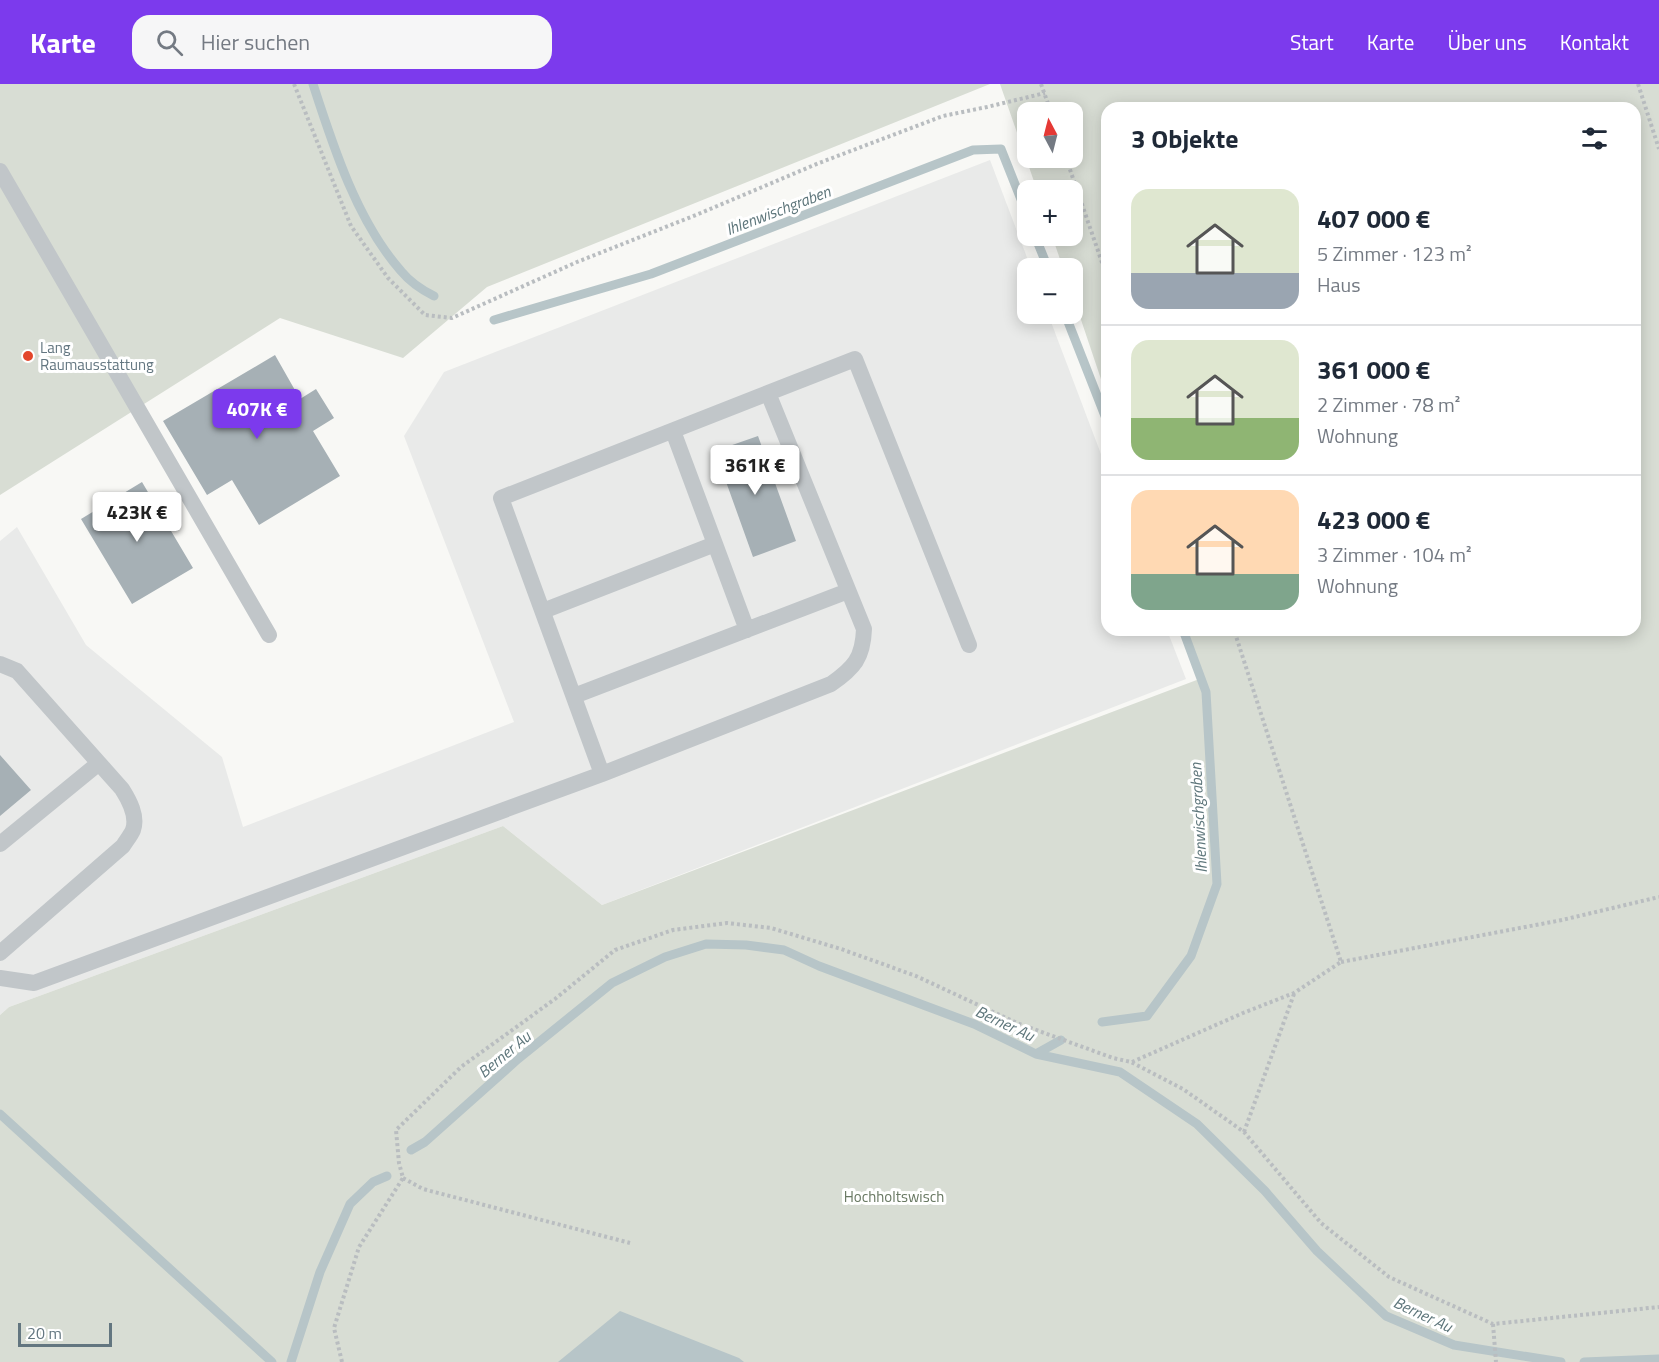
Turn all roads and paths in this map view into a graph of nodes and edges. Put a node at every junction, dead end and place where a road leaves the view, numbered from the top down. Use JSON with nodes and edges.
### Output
{"nodes":[{"id":1,"x":294,"y":84,"type":"edge"},
{"id":2,"x":1041,"y":84,"type":"edge"},
{"id":3,"x":1638,"y":84,"type":"edge"},
{"id":4,"x":1045,"y":93,"type":"junction"},
{"id":5,"x":1048,"y":102,"type":"edge"},
{"id":6,"x":1659,"y":149,"type":"edge"},
{"id":7,"x":1069,"y":168,"type":"edge"},
{"id":8,"x":0,"y":171,"type":"edge"},
{"id":9,"x":1101,"y":260,"type":"edge"},
{"id":10,"x":768,"y":393,"type":"junction"},
{"id":11,"x":673,"y":431,"type":"junction"},
{"id":12,"x":715,"y":544,"type":"junction"},
{"id":13,"x":848,"y":591,"type":"junction"},
{"id":14,"x":543,"y":611,"type":"junction"},
{"id":15,"x":747,"y":630,"type":"junction"},
{"id":16,"x":269,"y":635,"type":"dead end"},
{"id":17,"x":1236,"y":636,"type":"edge"},
{"id":18,"x":969,"y":645,"type":"dead end"},
{"id":19,"x":0,"y":664,"type":"edge"},
{"id":20,"x":574,"y":696,"type":"junction"},
{"id":21,"x":99,"y":763,"type":"junction"},
{"id":22,"x":602,"y":774,"type":"junction"},
{"id":23,"x":0,"y":844,"type":"edge"},
{"id":24,"x":1659,"y":897,"type":"edge"},
{"id":25,"x":0,"y":953,"type":"edge"},
{"id":26,"x":1341,"y":962,"type":"junction"},
{"id":27,"x":0,"y":978,"type":"edge"},
{"id":28,"x":1294,"y":993,"type":"junction"},
{"id":29,"x":1131,"y":1062,"type":"junction"},
{"id":30,"x":1244,"y":1132,"type":"junction"},
{"id":31,"x":403,"y":1178,"type":"junction"},
{"id":32,"x":630,"y":1243,"type":"dead end"},
{"id":33,"x":1659,"y":1308,"type":"edge"},
{"id":34,"x":1493,"y":1324,"type":"junction"},
{"id":35,"x":342,"y":1362,"type":"edge"},
{"id":36,"x":1496,"y":1362,"type":"edge"}],
"edges":[{"from":1,"to":4,"type":"path"},
{"from":2,"to":4,"type":"path"},
{"from":3,"to":6,"type":"path"},
{"from":4,"to":5,"type":"path"},
{"from":7,"to":9,"type":"path"},
{"from":8,"to":16,"type":"lane"},
{"from":10,"to":11,"type":"lane"},
{"from":10,"to":13,"type":"lane"},
{"from":10,"to":18,"type":"lane"},
{"from":11,"to":12,"type":"lane"},
{"from":11,"to":14,"type":"lane"},
{"from":12,"to":14,"type":"lane"},
{"from":12,"to":15,"type":"lane"},
{"from":13,"to":15,"type":"lane"},
{"from":13,"to":22,"type":"lane"},
{"from":14,"to":20,"type":"lane"},
{"from":15,"to":20,"type":"lane"},
{"from":17,"to":26,"type":"path"},
{"from":19,"to":21,"type":"lane"},
{"from":20,"to":22,"type":"lane"},
{"from":21,"to":23,"type":"lane"},
{"from":21,"to":25,"type":"lane"},
{"from":22,"to":27,"type":"lane"},
{"from":24,"to":26,"type":"path"},
{"from":26,"to":28,"type":"path"},
{"from":28,"to":29,"type":"path"},
{"from":28,"to":30,"type":"path"},
{"from":29,"to":30,"type":"path"},
{"from":29,"to":31,"type":"path"},
{"from":30,"to":34,"type":"path"},
{"from":31,"to":32,"type":"path"},
{"from":31,"to":35,"type":"path"},
{"from":33,"to":34,"type":"path"},
{"from":34,"to":36,"type":"path"}]}
